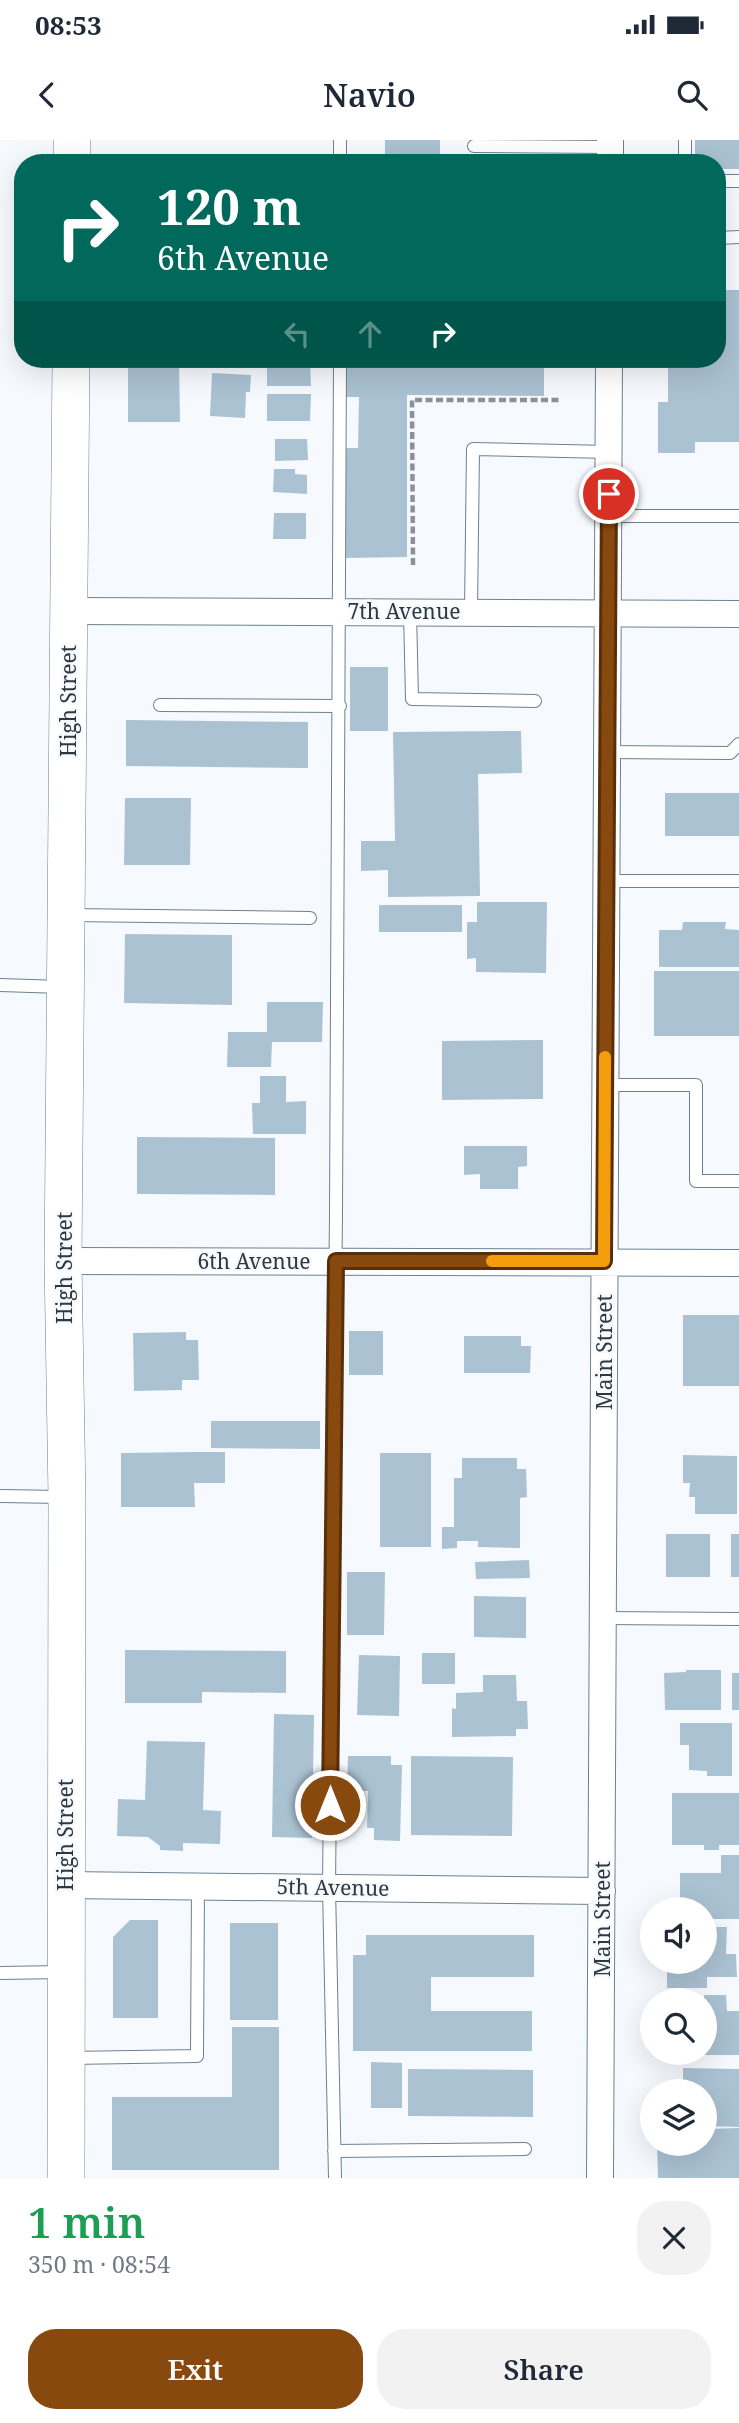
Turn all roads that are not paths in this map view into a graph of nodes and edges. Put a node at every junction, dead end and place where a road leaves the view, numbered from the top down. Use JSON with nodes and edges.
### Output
{"nodes":[{"id":1,"x":474,"y":146,"type":"dead end"},
{"id":2,"x":610,"y":150,"type":"edge"},
{"id":3,"x":71,"y":368,"type":"edge"},
{"id":4,"x":340,"y":368,"type":"edge"},
{"id":5,"x":609,"y":368,"type":"edge"},
{"id":6,"x":609,"y":452,"type":"junction"},
{"id":7,"x":608,"y":516,"type":"junction"},
{"id":8,"x":739,"y":516,"type":"edge"},
{"id":9,"x":68,"y":611,"type":"junction"},
{"id":10,"x":340,"y":611,"type":"junction"},
{"id":11,"x":471,"y":611,"type":"junction"},
{"id":12,"x":410,"y":612,"type":"junction"},
{"id":13,"x":608,"y":613,"type":"junction"},
{"id":14,"x":739,"y":614,"type":"edge"},
{"id":15,"x":535,"y":701,"type":"dead end"},
{"id":16,"x":160,"y":705,"type":"dead end"},
{"id":17,"x":340,"y":706,"type":"junction"},
{"id":18,"x":739,"y":744,"type":"edge"},
{"id":19,"x":607,"y":752,"type":"junction"},
{"id":20,"x":606,"y":881,"type":"junction"},
{"id":21,"x":739,"y":881,"type":"edge"},
{"id":22,"x":67,"y":915,"type":"junction"},
{"id":23,"x":310,"y":918,"type":"dead end"},
{"id":24,"x":0,"y":985,"type":"edge"},
{"id":25,"x":66,"y":987,"type":"junction"},
{"id":26,"x":605,"y":1085,"type":"junction"},
{"id":27,"x":739,"y":1181,"type":"edge"},
{"id":28,"x":63,"y":1261,"type":"junction"},
{"id":29,"x":336,"y":1261,"type":"junction"},
{"id":30,"x":604,"y":1261,"type":"junction"},
{"id":31,"x":739,"y":1263,"type":"edge"},
{"id":32,"x":0,"y":1496,"type":"edge"},
{"id":33,"x":67,"y":1497,"type":"junction"},
{"id":34,"x":603,"y":1618,"type":"junction"},
{"id":35,"x":739,"y":1619,"type":"edge"},
{"id":36,"x":65,"y":1885,"type":"junction"},
{"id":37,"x":198,"y":1885,"type":"junction"},
{"id":38,"x":329,"y":1887,"type":"junction"},
{"id":39,"x":602,"y":1891,"type":"junction"},
{"id":40,"x":65,"y":1972,"type":"junction"},
{"id":41,"x":0,"y":1973,"type":"edge"},
{"id":42,"x":65,"y":2058,"type":"junction"},
{"id":43,"x":525,"y":2149,"type":"dead end"},
{"id":44,"x":334,"y":2151,"type":"junction"},
{"id":45,"x":66,"y":2178,"type":"edge"},
{"id":46,"x":334,"y":2178,"type":"edge"},
{"id":47,"x":600,"y":2178,"type":"edge"}],
"edges":[{"from":1,"to":2,"type":"lane"},
{"from":3,"to":9,"type":"main road","name":"High Street"},
{"from":4,"to":10,"type":"lane"},
{"from":5,"to":6,"type":"street","name":"Main Street"},
{"from":6,"to":7,"type":"street","name":"Main Street"},
{"from":6,"to":11,"type":"lane"},
{"from":7,"to":8,"type":"lane"},
{"from":7,"to":13,"type":"street","name":"Main Street"},
{"from":9,"to":10,"type":"street","name":"7th Avenue"},
{"from":9,"to":22,"type":"main road","name":"High Street"},
{"from":10,"to":12,"type":"street","name":"7th Avenue"},
{"from":10,"to":17,"type":"lane"},
{"from":11,"to":12,"type":"street","name":"7th Avenue"},
{"from":11,"to":13,"type":"street","name":"7th Avenue"},
{"from":12,"to":15,"type":"lane"},
{"from":13,"to":14,"type":"street","name":"7th Avenue"},
{"from":13,"to":19,"type":"street","name":"Main Street"},
{"from":16,"to":17,"type":"lane"},
{"from":17,"to":29,"type":"lane"},
{"from":18,"to":19,"type":"lane"},
{"from":19,"to":20,"type":"street","name":"Main Street"},
{"from":20,"to":21,"type":"lane"},
{"from":20,"to":26,"type":"street","name":"Main Street"},
{"from":22,"to":23,"type":"lane"},
{"from":22,"to":25,"type":"main road","name":"High Street"},
{"from":24,"to":25,"type":"lane"},
{"from":25,"to":28,"type":"main road","name":"High Street"},
{"from":26,"to":27,"type":"lane"},
{"from":26,"to":30,"type":"street","name":"Main Street"},
{"from":28,"to":29,"type":"street","name":"6th Avenue"},
{"from":28,"to":33,"type":"main road","name":"High Street"},
{"from":29,"to":30,"type":"street","name":"6th Avenue"},
{"from":29,"to":38,"type":"lane"},
{"from":30,"to":31,"type":"street","name":"6th Avenue"},
{"from":30,"to":34,"type":"street","name":"Main Street"},
{"from":32,"to":33,"type":"lane"},
{"from":33,"to":36,"type":"main road","name":"High Street"},
{"from":34,"to":35,"type":"lane"},
{"from":34,"to":39,"type":"street","name":"Main Street"},
{"from":36,"to":37,"type":"street","name":"5th Avenue"},
{"from":36,"to":40,"type":"main road","name":"High Street"},
{"from":37,"to":38,"type":"street","name":"5th Avenue"},
{"from":37,"to":42,"type":"lane"},
{"from":38,"to":39,"type":"street","name":"5th Avenue"},
{"from":38,"to":44,"type":"lane"},
{"from":39,"to":47,"type":"street","name":"Main Street"},
{"from":40,"to":41,"type":"lane"},
{"from":40,"to":42,"type":"main road","name":"High Street"},
{"from":42,"to":45,"type":"main road","name":"High Street"},
{"from":43,"to":44,"type":"lane"},
{"from":44,"to":46,"type":"lane"}]}
